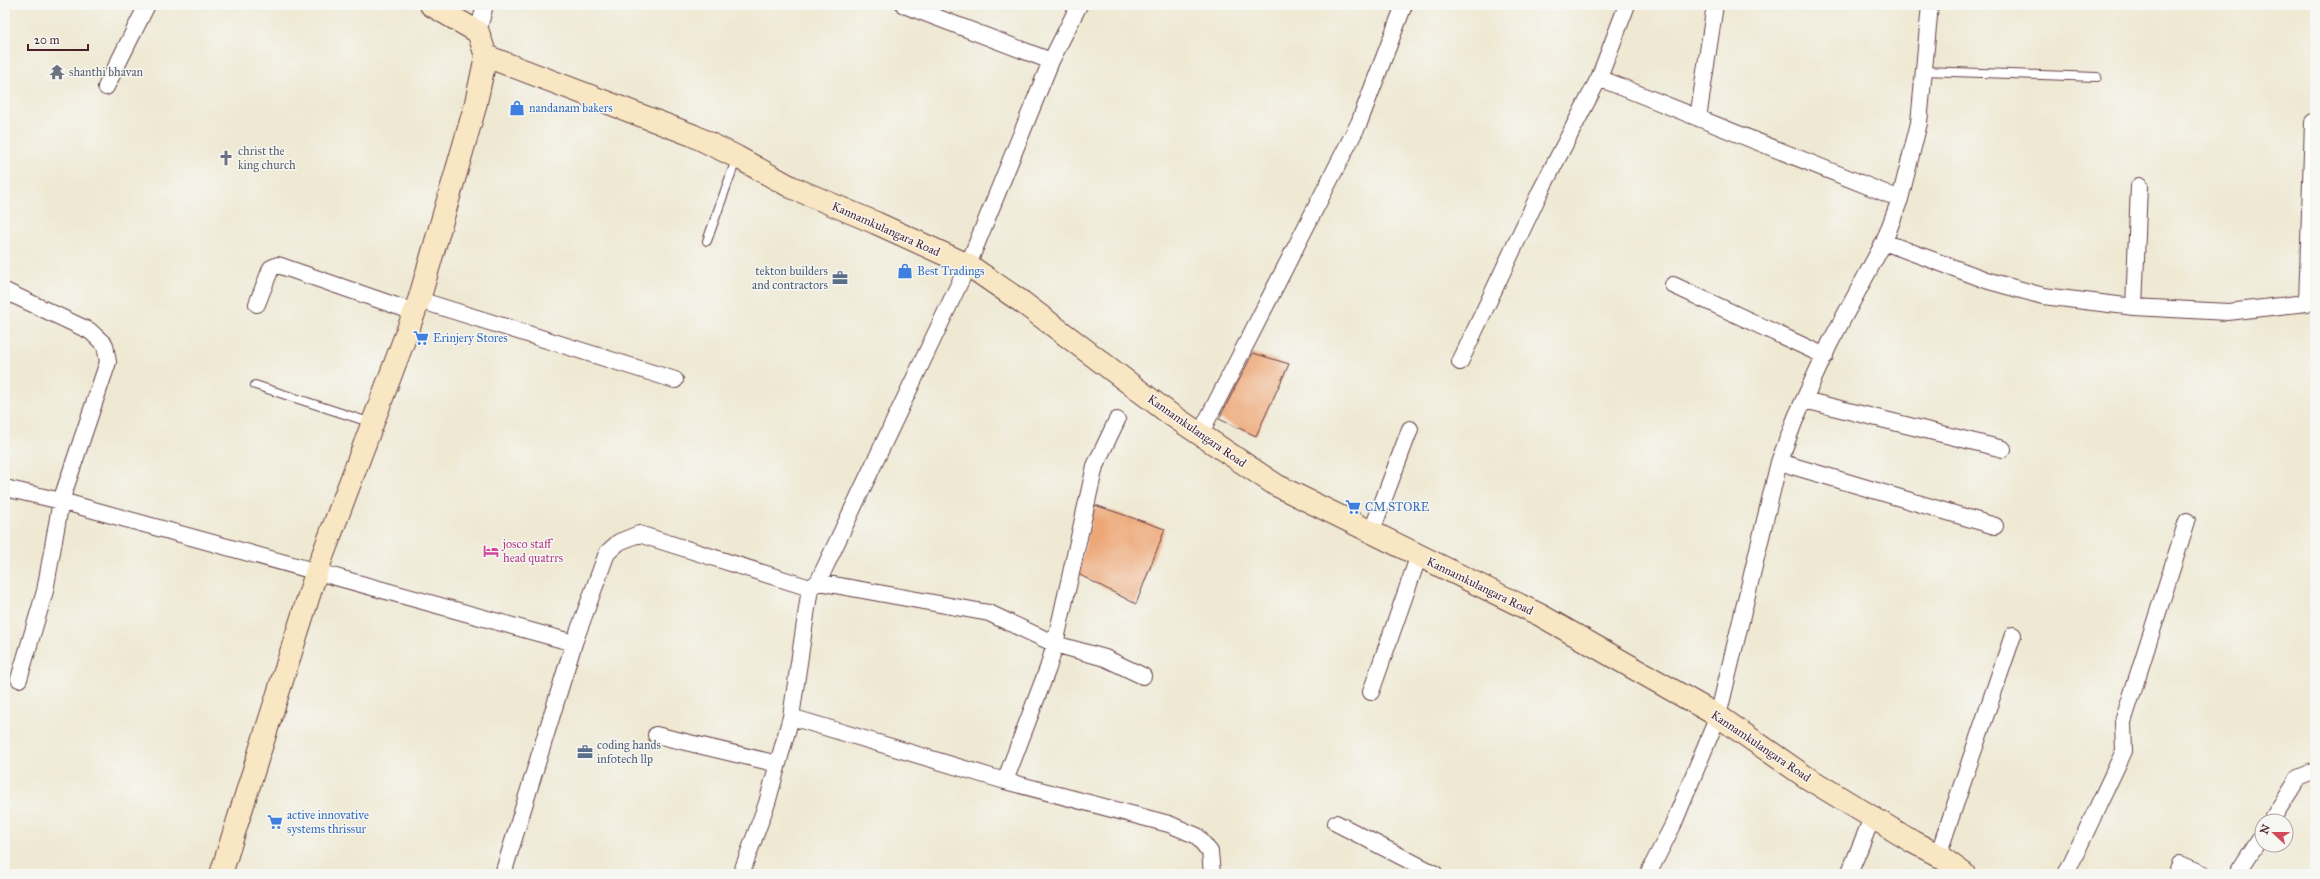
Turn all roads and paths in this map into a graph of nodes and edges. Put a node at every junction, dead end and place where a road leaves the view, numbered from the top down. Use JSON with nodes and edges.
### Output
{"nodes":[{"id":1,"x":148,"y":5,"type":"edge"},
{"id":2,"x":431,"y":5,"type":"edge"},
{"id":3,"x":485,"y":5,"type":"edge"},
{"id":4,"x":904,"y":5,"type":"edge"},
{"id":5,"x":1079,"y":5,"type":"edge"},
{"id":6,"x":1404,"y":5,"type":"edge"},
{"id":7,"x":1627,"y":5,"type":"edge"},
{"id":8,"x":1715,"y":5,"type":"edge"},
{"id":9,"x":1930,"y":5,"type":"edge"},
{"id":10,"x":478,"y":32,"type":"junction"},
{"id":11,"x":486,"y":56,"type":"junction"},
{"id":12,"x":1051,"y":61,"type":"junction"},
{"id":13,"x":1923,"y":71,"type":"junction"},
{"id":14,"x":2097,"y":77,"type":"dead end"},
{"id":15,"x":1599,"y":78,"type":"junction"},
{"id":16,"x":106,"y":87,"type":"dead end"},
{"id":17,"x":1698,"y":118,"type":"junction"},
{"id":18,"x":2313,"y":122,"type":"dead end"},
{"id":19,"x":737,"y":157,"type":"junction"},
{"id":20,"x":2139,"y":186,"type":"dead end"},
{"id":21,"x":1900,"y":199,"type":"junction"},
{"id":22,"x":707,"y":241,"type":"dead end"},
{"id":23,"x":1884,"y":242,"type":"junction"},
{"id":24,"x":968,"y":265,"type":"junction"},
{"id":25,"x":1672,"y":286,"type":"dead end"},
{"id":26,"x":5,"y":291,"type":"edge"},
{"id":27,"x":2311,"y":302,"type":"edge"},
{"id":28,"x":257,"y":304,"type":"dead end"},
{"id":29,"x":417,"y":306,"type":"junction"},
{"id":30,"x":2134,"y":307,"type":"junction"},
{"id":31,"x":1825,"y":356,"type":"junction"},
{"id":32,"x":1460,"y":362,"type":"dead end"},
{"id":33,"x":675,"y":380,"type":"dead end"},
{"id":34,"x":255,"y":385,"type":"dead end"},
{"id":35,"x":1804,"y":400,"type":"junction"},
{"id":36,"x":1117,"y":420,"type":"dead end"},
{"id":37,"x":373,"y":423,"type":"junction"},
{"id":38,"x":1410,"y":429,"type":"dead end"},
{"id":39,"x":1200,"y":434,"type":"junction"},
{"id":40,"x":2004,"y":449,"type":"dead end"},
{"id":41,"x":1779,"y":462,"type":"junction"},
{"id":42,"x":5,"y":488,"type":"edge"},
{"id":43,"x":61,"y":501,"type":"junction"},
{"id":44,"x":2187,"y":521,"type":"dead end"},
{"id":45,"x":1994,"y":526,"type":"dead end"},
{"id":46,"x":1371,"y":533,"type":"junction"},
{"id":47,"x":1419,"y":555,"type":"junction"},
{"id":48,"x":316,"y":573,"type":"junction"},
{"id":49,"x":814,"y":585,"type":"junction"},
{"id":50,"x":2013,"y":635,"type":"dead end"},
{"id":51,"x":574,"y":643,"type":"junction"},
{"id":52,"x":1055,"y":644,"type":"junction"},
{"id":53,"x":1143,"y":676,"type":"dead end"},
{"id":54,"x":19,"y":679,"type":"dead end"},
{"id":55,"x":1371,"y":692,"type":"dead end"},
{"id":56,"x":1718,"y":716,"type":"junction"},
{"id":57,"x":791,"y":717,"type":"junction"},
{"id":58,"x":656,"y":735,"type":"dead end"},
{"id":59,"x":778,"y":764,"type":"junction"},
{"id":60,"x":2315,"y":770,"type":"edge"},
{"id":61,"x":1005,"y":780,"type":"junction"},
{"id":62,"x":2276,"y":813,"type":"edge"},
{"id":63,"x":1872,"y":818,"type":"junction"},
{"id":64,"x":1336,"y":823,"type":"dead end"},
{"id":65,"x":2254,"y":847,"type":"edge"},
{"id":66,"x":1949,"y":867,"type":"edge"},
{"id":67,"x":221,"y":874,"type":"edge"},
{"id":68,"x":503,"y":874,"type":"edge"},
{"id":69,"x":741,"y":874,"type":"edge"},
{"id":70,"x":1212,"y":874,"type":"edge"},
{"id":71,"x":1435,"y":874,"type":"edge"},
{"id":72,"x":1648,"y":874,"type":"edge"},
{"id":73,"x":1849,"y":874,"type":"edge"},
{"id":74,"x":2066,"y":874,"type":"edge"},
{"id":75,"x":2176,"y":874,"type":"edge"},
{"id":76,"x":2204,"y":874,"type":"edge"},
{"id":77,"x":2237,"y":874,"type":"edge"}],
"edges":[{"from":1,"to":16,"type":"street"},
{"from":2,"to":10,"type":"street"},
{"from":3,"to":10,"type":"street"},
{"from":4,"to":12,"type":"street"},
{"from":5,"to":12,"type":"street"},
{"from":6,"to":39,"type":"street"},
{"from":7,"to":15,"type":"street"},
{"from":8,"to":17,"type":"street"},
{"from":9,"to":13,"type":"street"},
{"from":10,"to":11,"type":"street"},
{"from":11,"to":19,"type":"street","name":"Kannamkulangara Road"},
{"from":11,"to":29,"type":"street"},
{"from":12,"to":24,"type":"street"},
{"from":13,"to":14,"type":"lane"},
{"from":13,"to":21,"type":"street"},
{"from":15,"to":17,"type":"street"},
{"from":15,"to":32,"type":"street"},
{"from":17,"to":21,"type":"street"},
{"from":18,"to":27,"type":"street"},
{"from":19,"to":22,"type":"lane"},
{"from":19,"to":24,"type":"street","name":"Kannamkulangara Road"},
{"from":20,"to":30,"type":"street"},
{"from":21,"to":23,"type":"street"},
{"from":23,"to":30,"type":"street"},
{"from":23,"to":31,"type":"street"},
{"from":24,"to":39,"type":"street","name":"Kannamkulangara Road"},
{"from":24,"to":49,"type":"street"},
{"from":25,"to":31,"type":"street"},
{"from":26,"to":43,"type":"street"},
{"from":27,"to":30,"type":"street"},
{"from":28,"to":29,"type":"street"},
{"from":29,"to":33,"type":"street"},
{"from":29,"to":37,"type":"street"},
{"from":31,"to":35,"type":"street"},
{"from":34,"to":37,"type":"lane"},
{"from":35,"to":40,"type":"street"},
{"from":35,"to":41,"type":"street"},
{"from":36,"to":52,"type":"street"},
{"from":37,"to":48,"type":"street"},
{"from":38,"to":46,"type":"street"},
{"from":39,"to":46,"type":"street","name":"Kannamkulangara Road"},
{"from":41,"to":45,"type":"street"},
{"from":41,"to":56,"type":"street"},
{"from":42,"to":43,"type":"street"},
{"from":43,"to":48,"type":"street"},
{"from":43,"to":54,"type":"street"},
{"from":44,"to":74,"type":"street"},
{"from":46,"to":47,"type":"street","name":"Kannamkulangara Road"},
{"from":47,"to":55,"type":"street"},
{"from":47,"to":56,"type":"street","name":"Kannamkulangara Road"},
{"from":48,"to":51,"type":"street"},
{"from":48,"to":67,"type":"street"},
{"from":49,"to":51,"type":"street"},
{"from":49,"to":52,"type":"street"},
{"from":49,"to":57,"type":"street"},
{"from":50,"to":66,"type":"street"},
{"from":51,"to":68,"type":"street"},
{"from":52,"to":53,"type":"street"},
{"from":52,"to":61,"type":"street"},
{"from":56,"to":63,"type":"street","name":"Kannamkulangara Road"},
{"from":56,"to":72,"type":"street"},
{"from":57,"to":59,"type":"street"},
{"from":57,"to":61,"type":"street"},
{"from":58,"to":59,"type":"street"},
{"from":59,"to":69,"type":"street"},
{"from":60,"to":62,"type":"street"},
{"from":61,"to":70,"type":"street"},
{"from":63,"to":66,"type":"street","name":"Kannamkulangara Road"},
{"from":63,"to":73,"type":"street"},
{"from":64,"to":71,"type":"street"},
{"from":65,"to":77,"type":"street"},
{"from":75,"to":76,"type":"street"}]}
